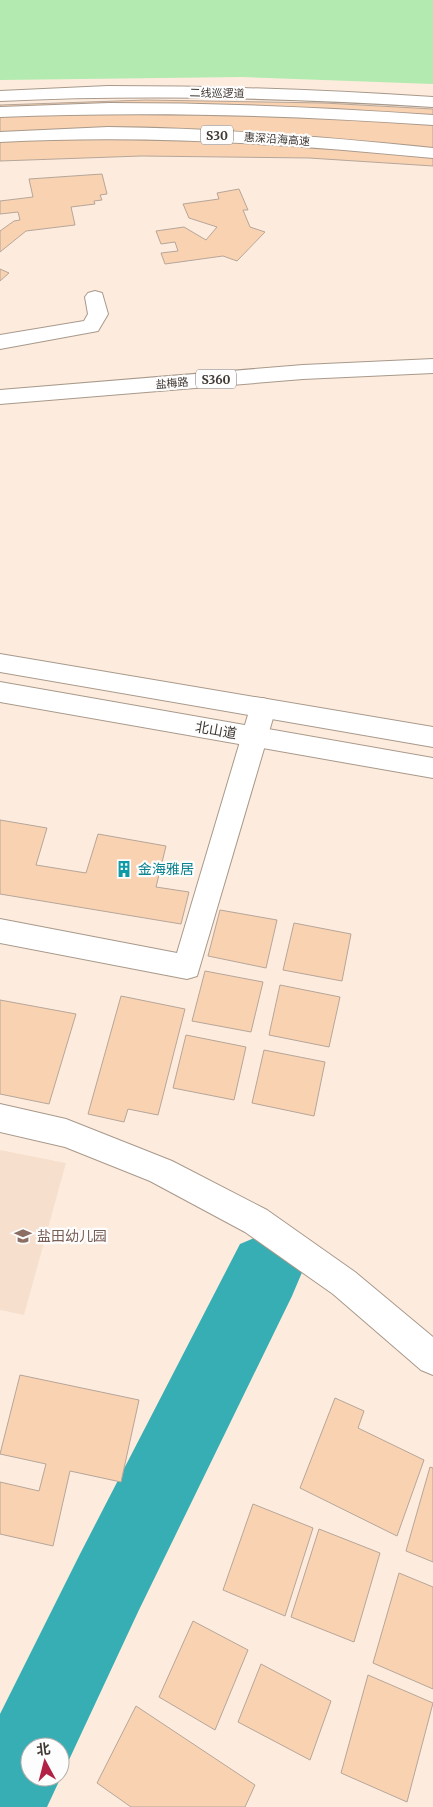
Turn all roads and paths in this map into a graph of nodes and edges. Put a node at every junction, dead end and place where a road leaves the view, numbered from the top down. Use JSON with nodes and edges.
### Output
{"nodes":[{"id":1,"x":0,"y":96,"type":"edge"},
{"id":2,"x":433,"y":102,"type":"edge"},
{"id":3,"x":0,"y":112,"type":"edge"},
{"id":4,"x":433,"y":120,"type":"edge"},
{"id":5,"x":0,"y":137,"type":"edge"},
{"id":6,"x":433,"y":153,"type":"edge"},
{"id":7,"x":95,"y":297,"type":"dead end"},
{"id":8,"x":0,"y":342,"type":"edge"},
{"id":9,"x":433,"y":366,"type":"edge"},
{"id":10,"x":0,"y":397,"type":"edge"},
{"id":11,"x":0,"y":663,"type":"edge"},
{"id":12,"x":0,"y":692,"type":"edge"},
{"id":13,"x":263,"y":708,"type":"junction"},
{"id":14,"x":255,"y":737,"type":"junction"},
{"id":15,"x":433,"y":737,"type":"edge"},
{"id":16,"x":433,"y":768,"type":"edge"},
{"id":17,"x":0,"y":931,"type":"edge"},
{"id":18,"x":0,"y":1118,"type":"edge"},
{"id":19,"x":433,"y":1358,"type":"edge"}],
"edges":[{"from":1,"to":2,"type":"main road","name":"二线巡逻道"},
{"from":3,"to":4,"type":"main road","number":"S30"},
{"from":5,"to":6,"type":"main road","name":"惠深沿海高速","number":"S30"},
{"from":7,"to":8,"type":"main road"},
{"from":9,"to":10,"type":"main road","name":"盐梅路","number":"S360"},
{"from":11,"to":13,"type":"main road"},
{"from":12,"to":14,"type":"main road","name":"北山道"},
{"from":13,"to":14,"type":"main road"},
{"from":13,"to":15,"type":"main road"},
{"from":14,"to":16,"type":"main road","name":"北山道"},
{"from":14,"to":17,"type":"main road"},
{"from":18,"to":19,"type":"main road"}]}
